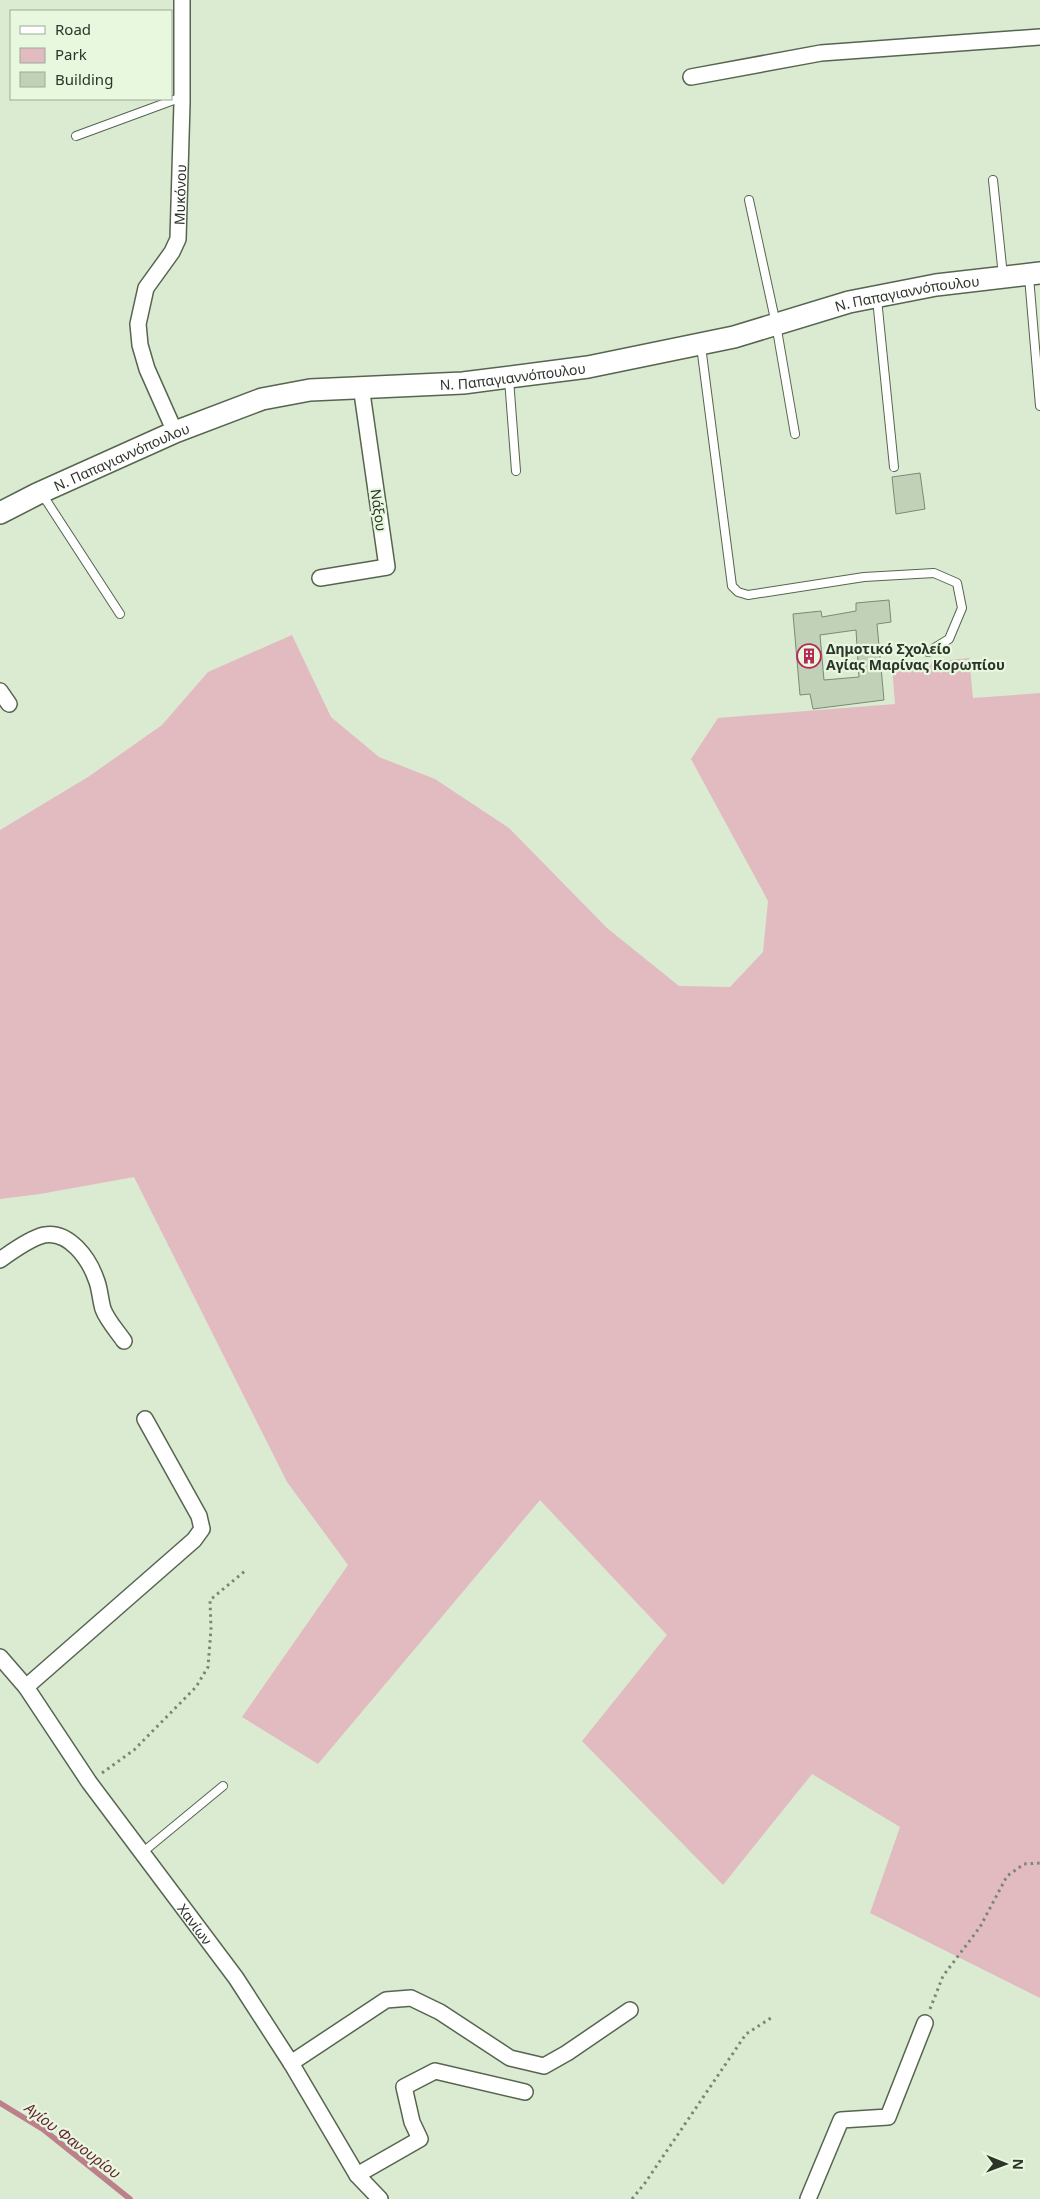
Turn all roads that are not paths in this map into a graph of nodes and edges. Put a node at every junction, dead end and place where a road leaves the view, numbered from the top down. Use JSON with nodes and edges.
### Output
{"nodes":[{"id":1,"x":182,"y":0,"type":"edge"},
{"id":2,"x":1040,"y":37,"type":"edge"},
{"id":3,"x":691,"y":77,"type":"dead end"},
{"id":4,"x":182,"y":97,"type":"junction"},
{"id":5,"x":76,"y":136,"type":"dead end"},
{"id":6,"x":993,"y":180,"type":"dead end"},
{"id":7,"x":749,"y":200,"type":"dead end"},
{"id":8,"x":1035,"y":274,"type":"edge"},
{"id":9,"x":1003,"y":278,"type":"junction"},
{"id":10,"x":877,"y":297,"type":"junction"},
{"id":11,"x":776,"y":324,"type":"junction"},
{"id":12,"x":700,"y":344,"type":"junction"},
{"id":13,"x":509,"y":377,"type":"junction"},
{"id":14,"x":361,"y":386,"type":"junction"},
{"id":15,"x":1040,"y":406,"type":"edge"},
{"id":16,"x":175,"y":432,"type":"junction"},
{"id":17,"x":795,"y":434,"type":"dead end"},
{"id":18,"x":894,"y":467,"type":"dead end"},
{"id":19,"x":516,"y":471,"type":"dead end"},
{"id":20,"x":41,"y":492,"type":"junction"},
{"id":21,"x":0,"y":514,"type":"edge"},
{"id":22,"x":320,"y":578,"type":"dead end"},
{"id":23,"x":120,"y":614,"type":"dead end"},
{"id":24,"x":928,"y":652,"type":"dead end"},
{"id":25,"x":0,"y":691,"type":"edge"},
{"id":26,"x":9,"y":704,"type":"dead end"},
{"id":27,"x":0,"y":1260,"type":"edge"},
{"id":28,"x":124,"y":1341,"type":"dead end"},
{"id":29,"x":145,"y":1420,"type":"dead end"},
{"id":30,"x":0,"y":1657,"type":"edge"},
{"id":31,"x":26,"y":1687,"type":"junction"},
{"id":32,"x":223,"y":1786,"type":"dead end"},
{"id":33,"x":143,"y":1852,"type":"junction"},
{"id":34,"x":630,"y":2010,"type":"dead end"},
{"id":35,"x":924,"y":2024,"type":"road end"},
{"id":36,"x":291,"y":2063,"type":"junction"},
{"id":37,"x":525,"y":2092,"type":"dead end"},
{"id":38,"x":357,"y":2175,"type":"junction"},
{"id":39,"x":380,"y":2199,"type":"edge"},
{"id":40,"x":808,"y":2199,"type":"edge"}],
"edges":[{"from":1,"to":4,"type":"street","name":"Μυκόνου"},
{"from":2,"to":3,"type":"street"},
{"from":4,"to":5,"type":"lane"},
{"from":4,"to":16,"type":"street","name":"Μυκόνου"},
{"from":6,"to":9,"type":"lane"},
{"from":7,"to":11,"type":"lane"},
{"from":8,"to":9,"type":"street","name":"Ν. Παπαγιαννόπουλου"},
{"from":8,"to":15,"type":"lane"},
{"from":9,"to":10,"type":"street","name":"Ν. Παπαγιαννόπουλου"},
{"from":10,"to":11,"type":"street","name":"Ν. Παπαγιαννόπουλου"},
{"from":10,"to":18,"type":"lane"},
{"from":11,"to":12,"type":"street","name":"Ν. Παπαγιαννόπουλου"},
{"from":11,"to":17,"type":"lane"},
{"from":12,"to":13,"type":"street","name":"Ν. Παπαγιαννόπουλου"},
{"from":12,"to":24,"type":"lane"},
{"from":13,"to":14,"type":"street","name":"Ν. Παπαγιαννόπουλου"},
{"from":13,"to":19,"type":"lane"},
{"from":14,"to":16,"type":"street","name":"Ν. Παπαγιαννόπουλου"},
{"from":14,"to":22,"type":"street","name":"Νάξου"},
{"from":16,"to":20,"type":"street","name":"Ν. Παπαγιαννόπουλου"},
{"from":20,"to":21,"type":"street","name":"Ν. Παπαγιαννόπουλου"},
{"from":20,"to":23,"type":"lane"},
{"from":25,"to":26,"type":"street"},
{"from":27,"to":28,"type":"street"},
{"from":29,"to":31,"type":"street"},
{"from":30,"to":31,"type":"street","name":"Χανίων"},
{"from":31,"to":33,"type":"street","name":"Χανίων"},
{"from":32,"to":33,"type":"lane"},
{"from":33,"to":36,"type":"street","name":"Χανίων"},
{"from":34,"to":36,"type":"street"},
{"from":35,"to":40,"type":"street"},
{"from":36,"to":38,"type":"street","name":"Χανίων"},
{"from":37,"to":38,"type":"street"},
{"from":38,"to":39,"type":"street","name":"Χανίων"}]}
